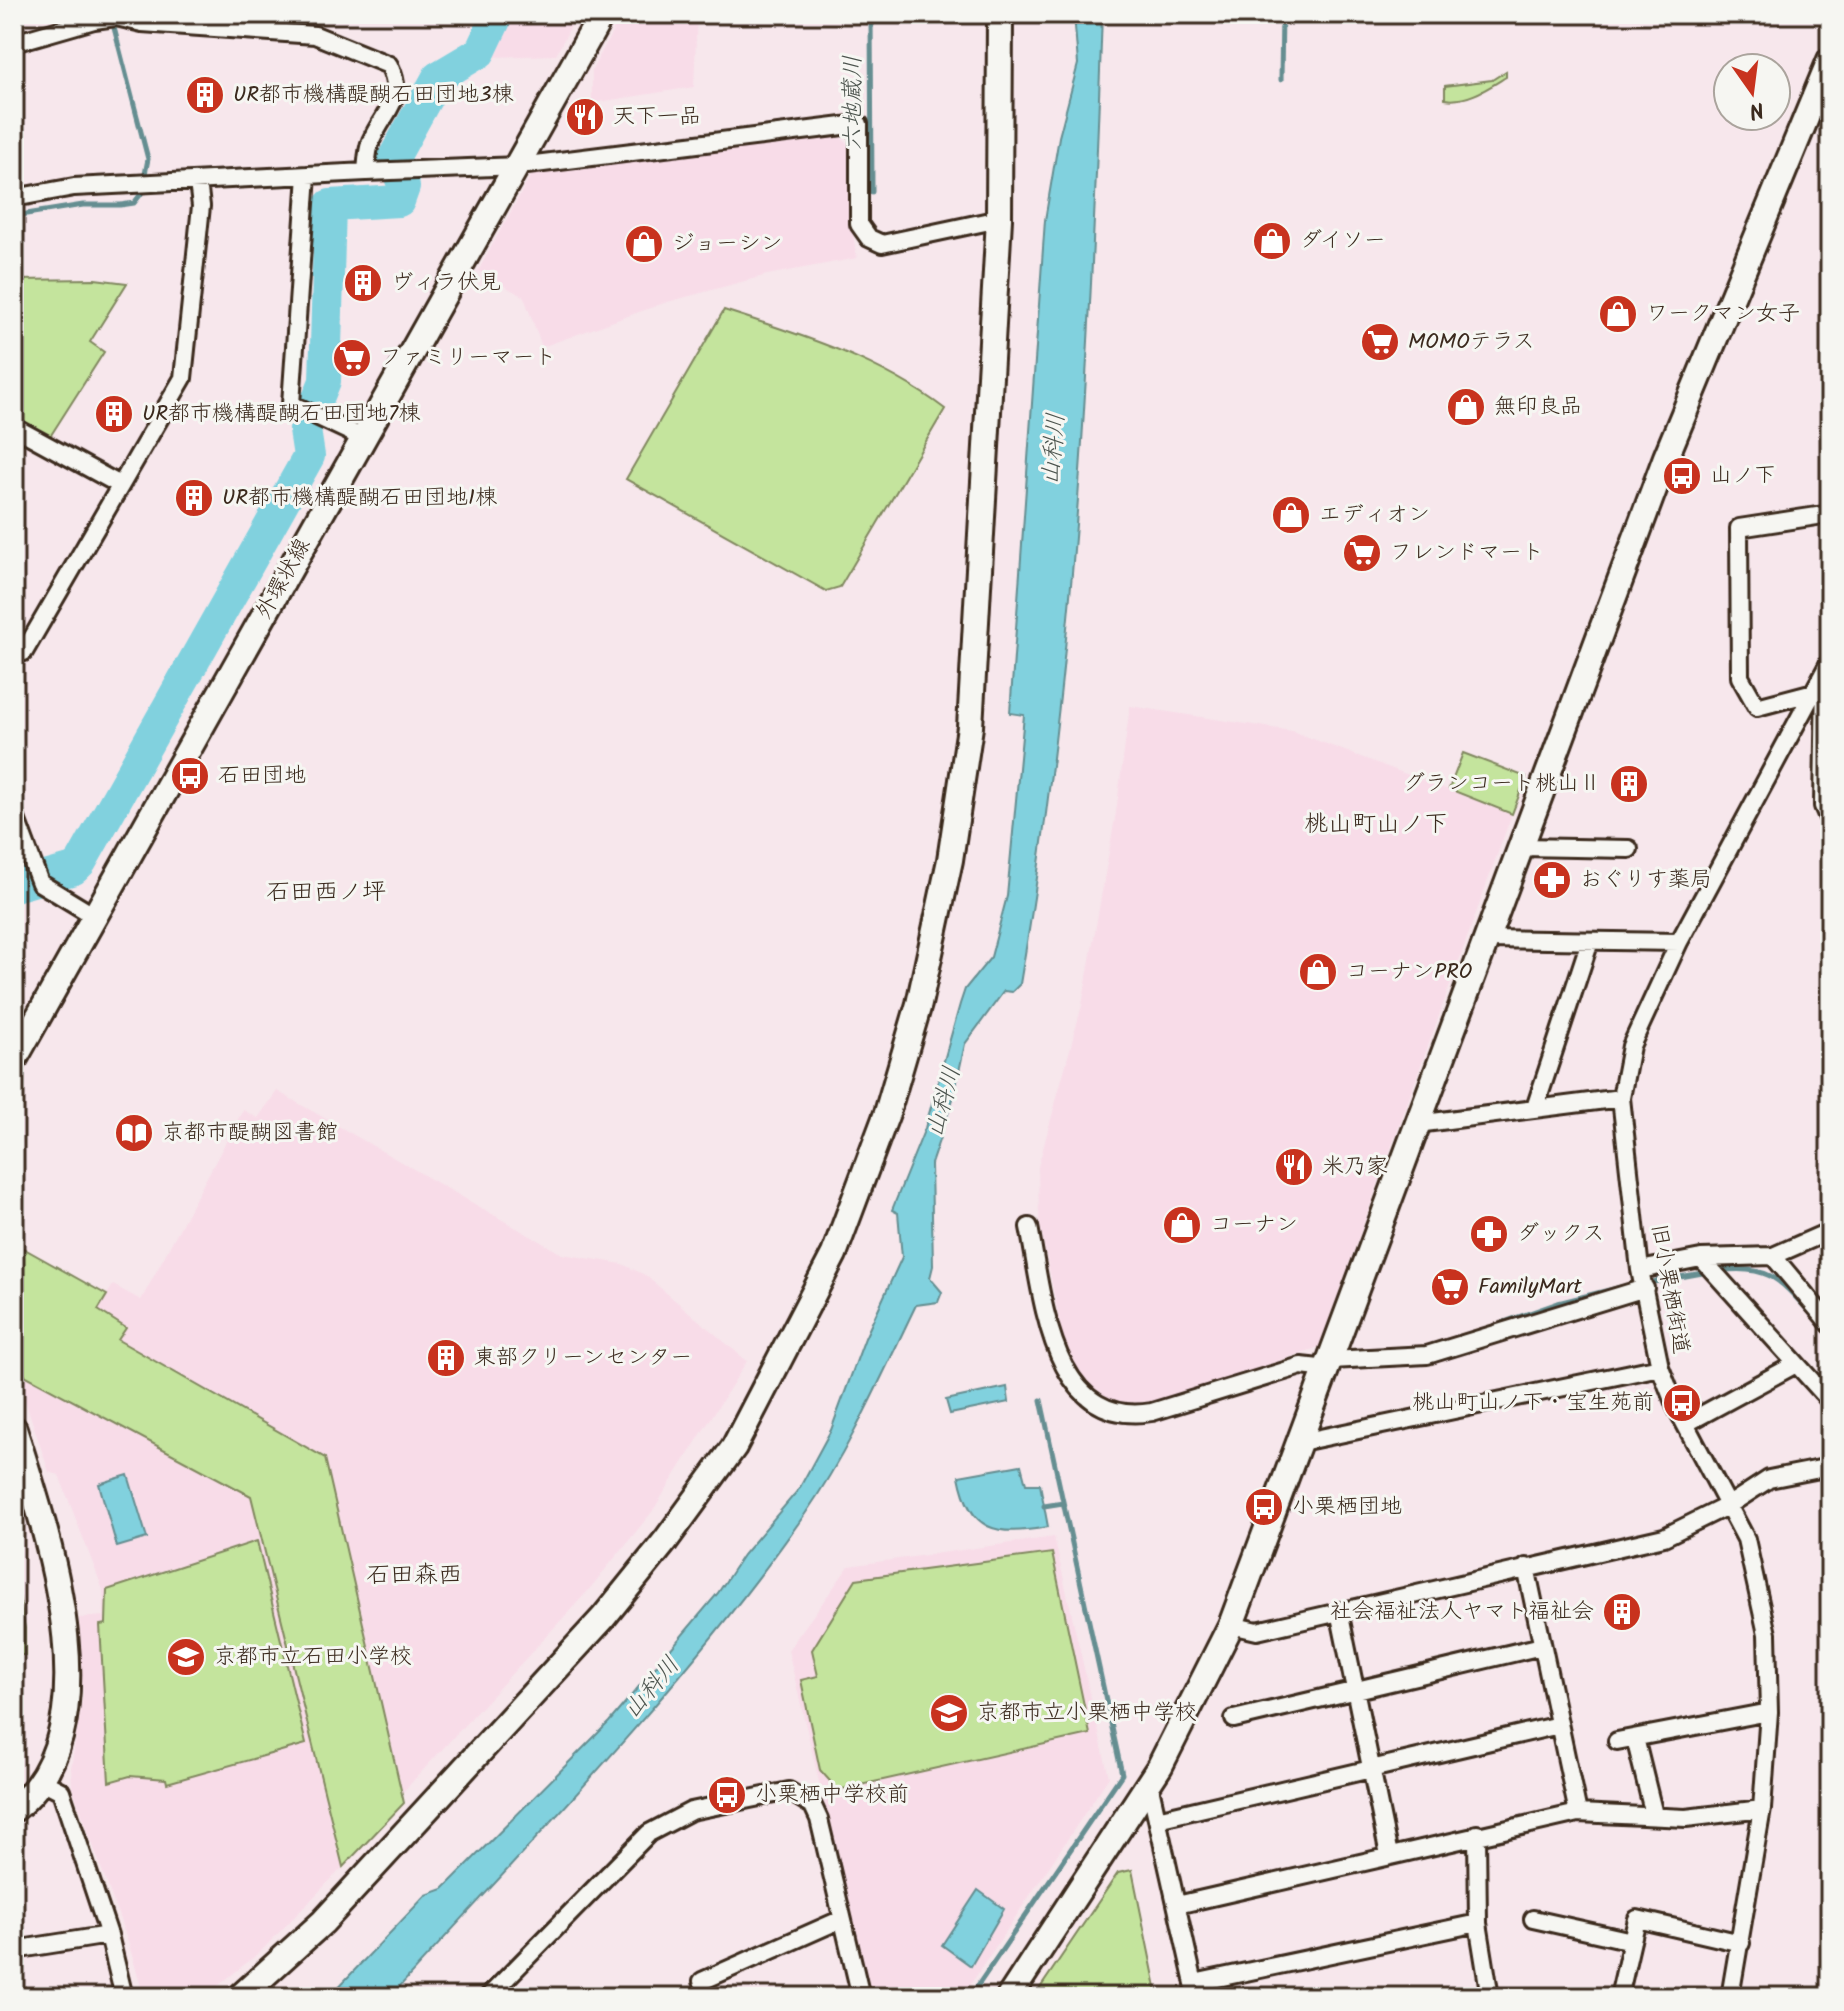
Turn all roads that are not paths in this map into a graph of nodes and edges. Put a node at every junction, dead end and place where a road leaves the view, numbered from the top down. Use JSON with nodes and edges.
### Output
{"nodes":[{"id":1,"x":45,"y":14,"type":"edge"},
{"id":2,"x":602,"y":14,"type":"edge"},
{"id":3,"x":1000,"y":14,"type":"edge"},
{"id":4,"x":51,"y":32,"type":"junction"},
{"id":5,"x":14,"y":43,"type":"edge"},
{"id":6,"x":1830,"y":60,"type":"edge"},
{"id":7,"x":519,"y":166,"type":"junction"},
{"id":8,"x":366,"y":172,"type":"junction"},
{"id":9,"x":307,"y":175,"type":"junction"},
{"id":10,"x":198,"y":182,"type":"junction"},
{"id":11,"x":14,"y":198,"type":"edge"},
{"id":12,"x":999,"y":219,"type":"junction"},
{"id":13,"x":14,"y":427,"type":"edge"},
{"id":14,"x":363,"y":438,"type":"junction"},
{"id":15,"x":120,"y":485,"type":"junction"},
{"id":16,"x":1830,"y":514,"type":"edge"},
{"id":17,"x":24,"y":652,"type":"dead end"},
{"id":18,"x":1828,"y":666,"type":"edge"},
{"id":19,"x":1814,"y":692,"type":"junction"},
{"id":20,"x":14,"y":813,"type":"edge"},
{"id":21,"x":1830,"y":822,"type":"edge"},
{"id":22,"x":1522,"y":847,"type":"junction"},
{"id":23,"x":1629,"y":849,"type":"dead end"},
{"id":24,"x":96,"y":917,"type":"junction"},
{"id":25,"x":1487,"y":939,"type":"junction"},
{"id":26,"x":1590,"y":941,"type":"junction"},
{"id":27,"x":1679,"y":942,"type":"junction"},
{"id":28,"x":14,"y":1060,"type":"edge"},
{"id":29,"x":1621,"y":1098,"type":"junction"},
{"id":30,"x":1535,"y":1108,"type":"junction"},
{"id":31,"x":1417,"y":1124,"type":"junction"},
{"id":32,"x":1029,"y":1227,"type":"dead end"},
{"id":33,"x":1830,"y":1231,"type":"edge"},
{"id":34,"x":1773,"y":1256,"type":"junction"},
{"id":35,"x":1702,"y":1260,"type":"junction"},
{"id":36,"x":1643,"y":1279,"type":"junction"},
{"id":37,"x":1830,"y":1324,"type":"edge"},
{"id":38,"x":1330,"y":1364,"type":"junction"},
{"id":39,"x":1796,"y":1364,"type":"junction"},
{"id":40,"x":1660,"y":1367,"type":"junction"},
{"id":41,"x":1830,"y":1401,"type":"edge"},
{"id":42,"x":1685,"y":1424,"type":"junction"},
{"id":43,"x":14,"y":1429,"type":"edge"},
{"id":44,"x":1301,"y":1442,"type":"junction"},
{"id":45,"x":1830,"y":1467,"type":"edge"},
{"id":46,"x":1729,"y":1505,"type":"junction"},
{"id":47,"x":1526,"y":1567,"type":"junction"},
{"id":48,"x":1339,"y":1611,"type":"junction"},
{"id":49,"x":1231,"y":1625,"type":"junction"},
{"id":50,"x":1542,"y":1646,"type":"junction"},
{"id":51,"x":1356,"y":1690,"type":"junction"},
{"id":52,"x":1769,"y":1712,"type":"junction"},
{"id":53,"x":1234,"y":1719,"type":"dead end"},
{"id":54,"x":1559,"y":1725,"type":"junction"},
{"id":55,"x":1635,"y":1738,"type":"junction"},
{"id":56,"x":1617,"y":1741,"type":"dead end"},
{"id":57,"x":1372,"y":1769,"type":"junction"},
{"id":58,"x":42,"y":1781,"type":"junction"},
{"id":59,"x":1149,"y":1783,"type":"junction"},
{"id":60,"x":14,"y":1809,"type":"edge"},
{"id":61,"x":1762,"y":1809,"type":"junction"},
{"id":62,"x":1578,"y":1813,"type":"junction"},
{"id":63,"x":1654,"y":1815,"type":"junction"},
{"id":64,"x":1157,"y":1819,"type":"junction"},
{"id":65,"x":1477,"y":1834,"type":"junction"},
{"id":66,"x":1389,"y":1855,"type":"junction"},
{"id":67,"x":1177,"y":1905,"type":"junction"},
{"id":68,"x":842,"y":1919,"type":"junction"},
{"id":69,"x":1533,"y":1919,"type":"dead end"},
{"id":70,"x":1478,"y":1923,"type":"junction"},
{"id":71,"x":109,"y":1935,"type":"junction"},
{"id":72,"x":1632,"y":1941,"type":"junction"},
{"id":73,"x":1741,"y":1943,"type":"junction"},
{"id":74,"x":14,"y":1950,"type":"edge"},
{"id":75,"x":702,"y":1981,"type":"dead end"},
{"id":76,"x":1196,"y":1990,"type":"edge"},
{"id":77,"x":124,"y":1997,"type":"edge"},
{"id":78,"x":240,"y":1997,"type":"edge"},
{"id":79,"x":488,"y":1997,"type":"edge"},
{"id":80,"x":861,"y":1997,"type":"edge"},
{"id":81,"x":1009,"y":1997,"type":"edge"},
{"id":82,"x":1490,"y":1997,"type":"edge"},
{"id":83,"x":1619,"y":1997,"type":"edge"},
{"id":84,"x":1730,"y":1997,"type":"edge"}],
"edges":[{"from":1,"to":4,"type":"street"},
{"from":2,"to":7,"type":"street","name":"外環状線"},
{"from":3,"to":12,"type":"street"},
{"from":4,"to":5,"type":"street"},
{"from":4,"to":8,"type":"street"},
{"from":6,"to":22,"type":"street"},
{"from":7,"to":8,"type":"street"},
{"from":7,"to":12,"type":"street"},
{"from":7,"to":14,"type":"street","name":"外環状線"},
{"from":8,"to":9,"type":"street"},
{"from":9,"to":10,"type":"street"},
{"from":9,"to":14,"type":"street"},
{"from":10,"to":11,"type":"street"},
{"from":10,"to":15,"type":"street"},
{"from":12,"to":78,"type":"street"},
{"from":13,"to":15,"type":"street"},
{"from":14,"to":24,"type":"street","name":"外環状線"},
{"from":15,"to":17,"type":"street"},
{"from":16,"to":19,"type":"street"},
{"from":18,"to":19,"type":"street","name":"旧小栗栖街道"},
{"from":18,"to":21,"type":"street"},
{"from":19,"to":27,"type":"street","name":"旧小栗栖街道"},
{"from":20,"to":24,"type":"street"},
{"from":22,"to":23,"type":"street"},
{"from":22,"to":25,"type":"street"},
{"from":24,"to":28,"type":"street","name":"外環状線"},
{"from":25,"to":26,"type":"street"},
{"from":25,"to":31,"type":"street"},
{"from":26,"to":27,"type":"street"},
{"from":26,"to":30,"type":"street"},
{"from":27,"to":29,"type":"street","name":"旧小栗栖街道"},
{"from":29,"to":30,"type":"street"},
{"from":29,"to":36,"type":"street","name":"旧小栗栖街道"},
{"from":30,"to":31,"type":"street"},
{"from":31,"to":38,"type":"street"},
{"from":32,"to":38,"type":"street"},
{"from":33,"to":34,"type":"street"},
{"from":34,"to":35,"type":"street"},
{"from":34,"to":37,"type":"street"},
{"from":35,"to":36,"type":"street"},
{"from":35,"to":39,"type":"street"},
{"from":36,"to":38,"type":"street"},
{"from":36,"to":40,"type":"street","name":"旧小栗栖街道"},
{"from":38,"to":44,"type":"street"},
{"from":39,"to":41,"type":"street"},
{"from":39,"to":42,"type":"street"},
{"from":40,"to":42,"type":"street","name":"旧小栗栖街道"},
{"from":40,"to":44,"type":"street"},
{"from":42,"to":46,"type":"street","name":"旧小栗栖街道"},
{"from":43,"to":58,"type":"street"},
{"from":44,"to":49,"type":"street"},
{"from":45,"to":46,"type":"street"},
{"from":46,"to":47,"type":"street"},
{"from":46,"to":52,"type":"street","name":"旧小栗栖街道"},
{"from":47,"to":48,"type":"street"},
{"from":47,"to":50,"type":"street"},
{"from":48,"to":49,"type":"street"},
{"from":48,"to":51,"type":"street"},
{"from":49,"to":59,"type":"street"},
{"from":50,"to":51,"type":"street"},
{"from":50,"to":54,"type":"street"},
{"from":51,"to":53,"type":"street"},
{"from":51,"to":57,"type":"street"},
{"from":52,"to":55,"type":"street"},
{"from":52,"to":61,"type":"street","name":"旧小栗栖街道"},
{"from":54,"to":57,"type":"street"},
{"from":54,"to":62,"type":"street"},
{"from":55,"to":56,"type":"street"},
{"from":55,"to":63,"type":"street"},
{"from":57,"to":64,"type":"street"},
{"from":57,"to":66,"type":"street"},
{"from":58,"to":60,"type":"street"},
{"from":58,"to":71,"type":"street"},
{"from":59,"to":64,"type":"street"},
{"from":59,"to":81,"type":"street"},
{"from":61,"to":63,"type":"street"},
{"from":61,"to":73,"type":"street","name":"旧小栗栖街道"},
{"from":62,"to":63,"type":"street"},
{"from":62,"to":65,"type":"street"},
{"from":64,"to":67,"type":"street"},
{"from":65,"to":66,"type":"street"},
{"from":65,"to":70,"type":"street"},
{"from":66,"to":67,"type":"street"},
{"from":67,"to":76,"type":"street"},
{"from":68,"to":75,"type":"street"},
{"from":68,"to":79,"type":"street"},
{"from":68,"to":80,"type":"street"},
{"from":69,"to":72,"type":"street"},
{"from":70,"to":76,"type":"street"},
{"from":70,"to":82,"type":"street"},
{"from":71,"to":74,"type":"street"},
{"from":71,"to":77,"type":"street"},
{"from":72,"to":73,"type":"street"},
{"from":72,"to":83,"type":"street"},
{"from":73,"to":84,"type":"street","name":"旧小栗栖街道"}]}
